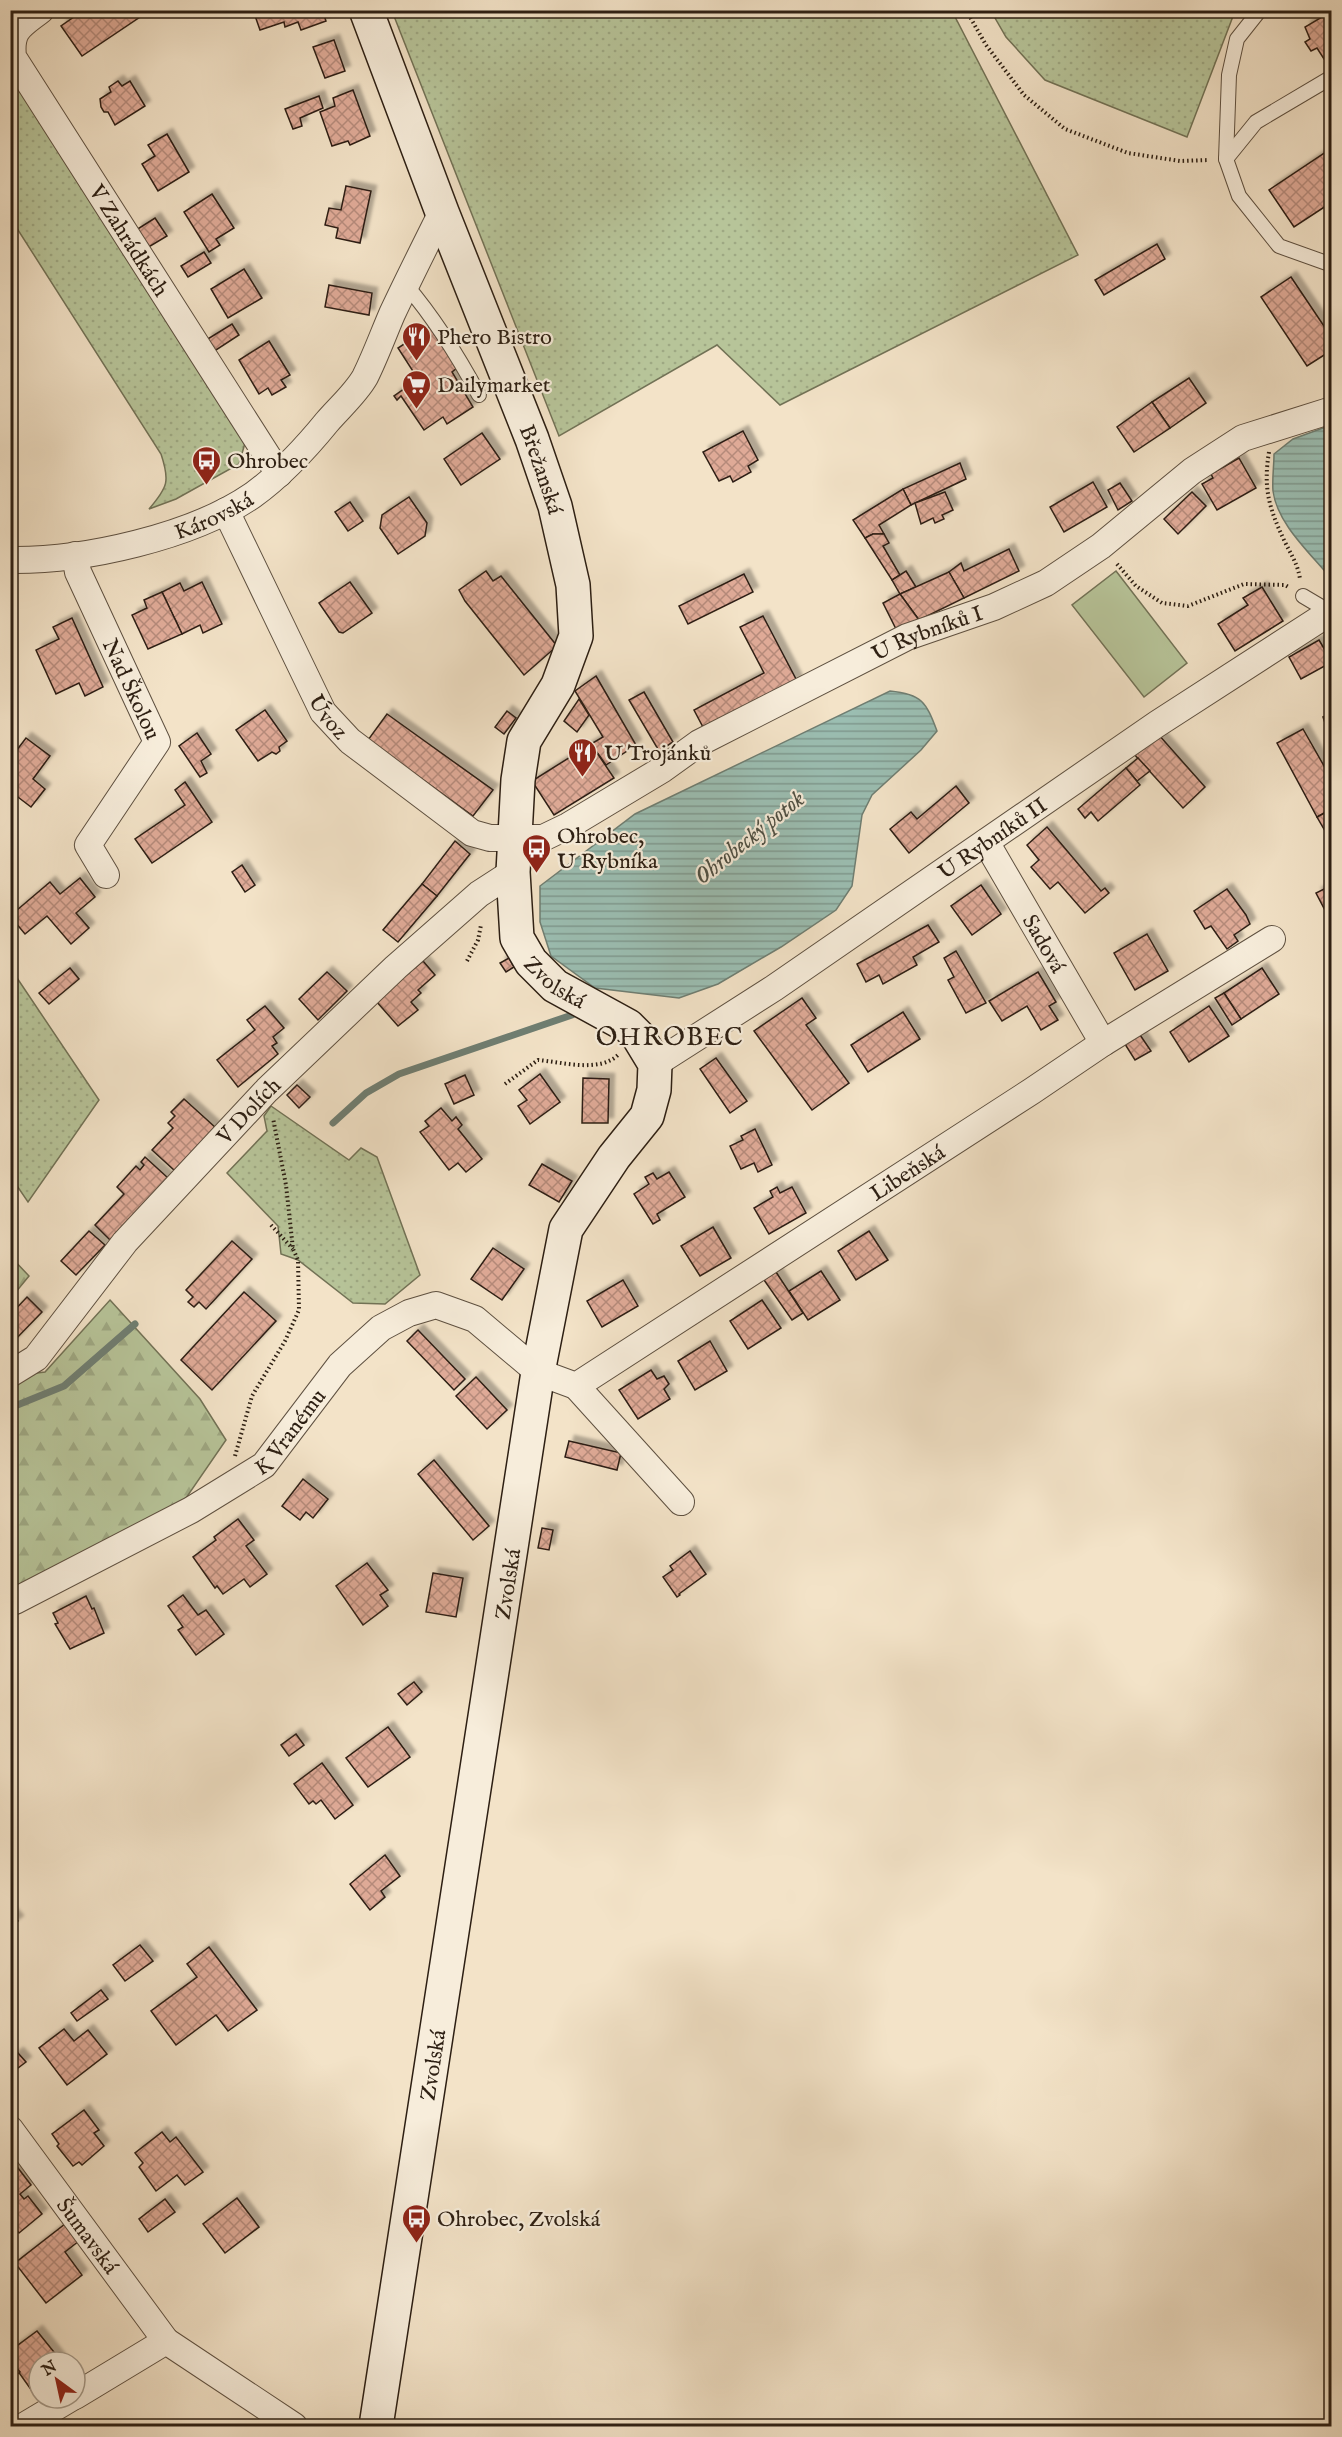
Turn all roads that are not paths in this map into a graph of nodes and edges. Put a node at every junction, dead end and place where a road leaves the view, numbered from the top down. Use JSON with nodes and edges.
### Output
{"nodes":[{"id":1,"x":41,"y":10,"type":"edge"},
{"id":2,"x":366,"y":10,"type":"edge"},
{"id":3,"x":1260,"y":10,"type":"edge"},
{"id":4,"x":1332,"y":76,"type":"edge"},
{"id":5,"x":1226,"y":159,"type":"junction"},
{"id":6,"x":442,"y":213,"type":"junction"},
{"id":7,"x":1332,"y":265,"type":"edge"},
{"id":8,"x":406,"y":285,"type":"junction"},
{"id":9,"x":479,"y":395,"type":"dead end"},
{"id":10,"x":1332,"y":410,"type":"edge"},
{"id":11,"x":279,"y":474,"type":"junction"},
{"id":12,"x":226,"y":511,"type":"junction"},
{"id":13,"x":75,"y":555,"type":"junction"},
{"id":14,"x":10,"y":560,"type":"edge"},
{"id":15,"x":1303,"y":596,"type":"road end"},
{"id":16,"x":1331,"y":612,"type":"edge"},
{"id":17,"x":514,"y":838,"type":"junction"},
{"id":18,"x":986,"y":842,"type":"junction"},
{"id":19,"x":513,"y":872,"type":"junction"},
{"id":20,"x":106,"y":875,"type":"dead end"},
{"id":21,"x":1272,"y":939,"type":"dead end"},
{"id":22,"x":1102,"y":1043,"type":"junction"},
{"id":23,"x":655,"y":1064,"type":"junction"},
{"id":24,"x":538,"y":1372,"type":"junction"},
{"id":25,"x":10,"y":1374,"type":"edge"},
{"id":26,"x":576,"y":1386,"type":"junction"},
{"id":27,"x":681,"y":1502,"type":"dead end"},
{"id":28,"x":15,"y":1601,"type":"dead end"},
{"id":29,"x":10,"y":2129,"type":"edge"},
{"id":30,"x":166,"y":2341,"type":"junction"},
{"id":31,"x":87,"y":2389,"type":"edge"},
{"id":32,"x":52,"y":2410,"type":"edge"},
{"id":33,"x":24,"y":2427,"type":"edge"},
{"id":34,"x":294,"y":2427,"type":"edge"},
{"id":35,"x":376,"y":2427,"type":"edge"}],
"edges":[{"from":1,"to":11,"type":"street","name":"V Zahrádkách"},
{"from":2,"to":6,"type":"street","name":"Břežanská"},
{"from":3,"to":5,"type":"lane"},
{"from":4,"to":5,"type":"lane"},
{"from":5,"to":7,"type":"lane"},
{"from":6,"to":8,"type":"street","name":"Károvská"},
{"from":6,"to":17,"type":"street","name":"Břežanská"},
{"from":8,"to":9,"type":"lane"},
{"from":8,"to":11,"type":"street","name":"Károvská"},
{"from":10,"to":17,"type":"street","name":"U Rybníků I"},
{"from":11,"to":12,"type":"street","name":"Károvská"},
{"from":12,"to":13,"type":"street","name":"Károvská"},
{"from":12,"to":17,"type":"street","name":"Úvoz"},
{"from":13,"to":14,"type":"street","name":"Károvská"},
{"from":13,"to":20,"type":"street","name":"Nad Školou"},
{"from":15,"to":16,"type":"lane"},
{"from":16,"to":18,"type":"street","name":"U Rybníků II"},
{"from":17,"to":19,"type":"street","name":"Břežanská"},
{"from":18,"to":22,"type":"street","name":"Sadová"},
{"from":18,"to":23,"type":"street","name":"U Rybníků II"},
{"from":19,"to":23,"type":"street","name":"Zvolská"},
{"from":19,"to":25,"type":"street","name":"V Dolích"},
{"from":21,"to":22,"type":"street","name":"Libeňská"},
{"from":22,"to":26,"type":"street","name":"Libeňská"},
{"from":23,"to":24,"type":"street","name":"Zvolská"},
{"from":24,"to":26,"type":"street"},
{"from":24,"to":28,"type":"street","name":"K Vranému"},
{"from":24,"to":35,"type":"street","name":"Zvolská"},
{"from":26,"to":27,"type":"street"},
{"from":29,"to":30,"type":"street","name":"Šumavská"},
{"from":30,"to":31,"type":"street"},
{"from":30,"to":34,"type":"street","name":"Šumavská"},
{"from":32,"to":33,"type":"street"}]}
